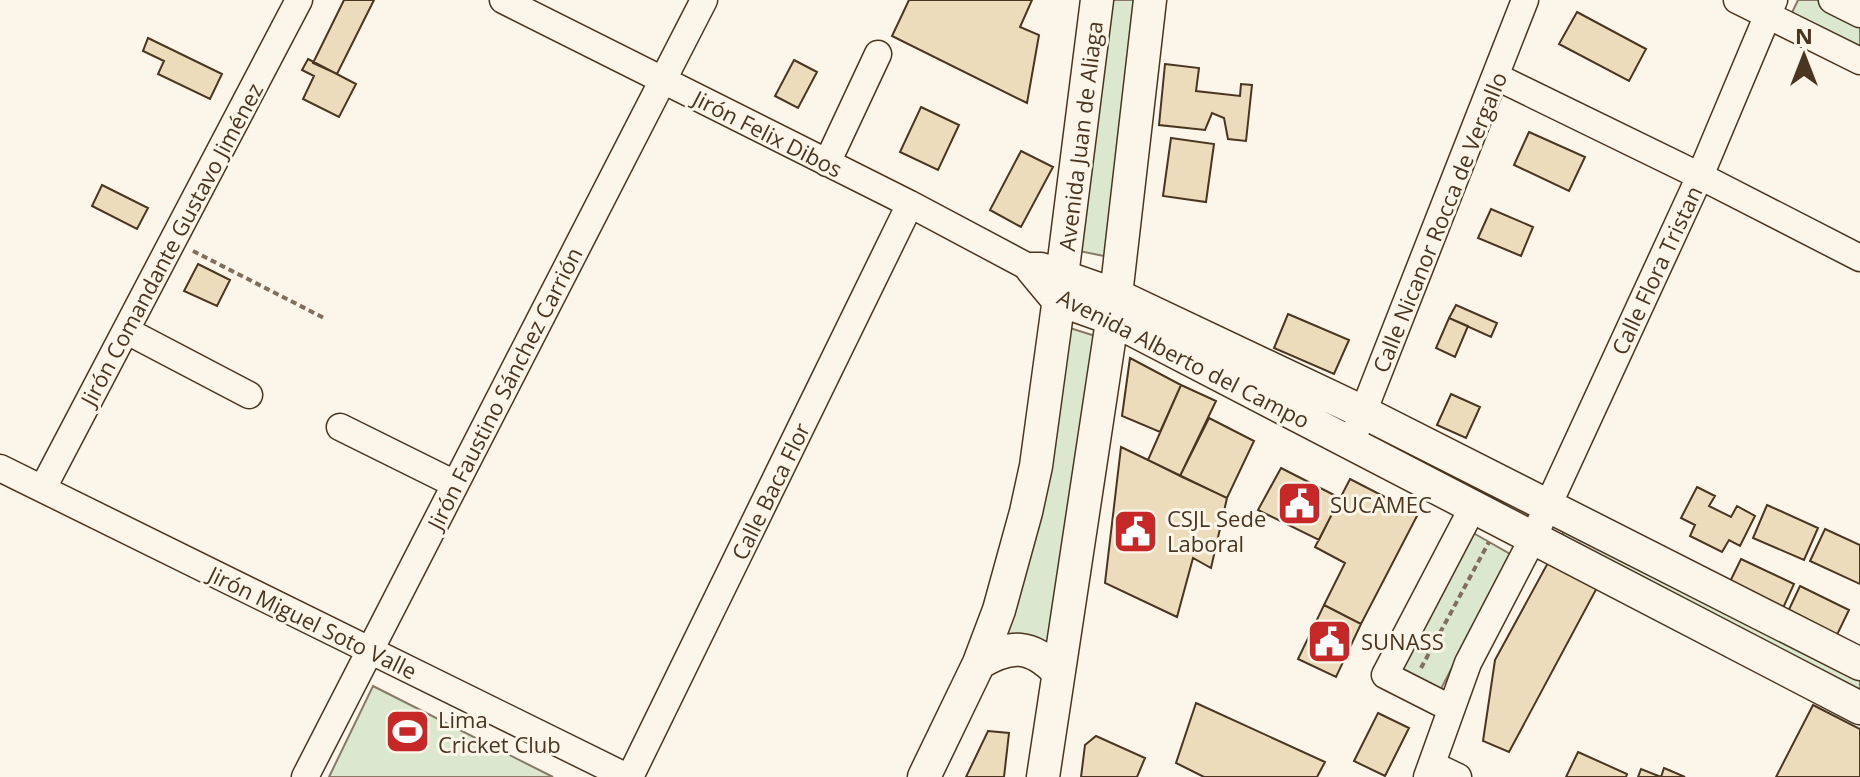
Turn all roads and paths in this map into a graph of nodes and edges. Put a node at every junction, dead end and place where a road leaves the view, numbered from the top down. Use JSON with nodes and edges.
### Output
{"nodes":[{"id":1,"x":299,"y":0,"type":"edge"},
{"id":2,"x":503,"y":0,"type":"edge"},
{"id":3,"x":704,"y":0,"type":"edge"},
{"id":4,"x":1097,"y":0,"type":"edge"},
{"id":5,"x":1150,"y":0,"type":"edge"},
{"id":6,"x":1525,"y":0,"type":"edge"},
{"id":7,"x":1737,"y":0,"type":"edge"},
{"id":8,"x":1832,"y":0,"type":"edge"},
{"id":9,"x":1770,"y":8,"type":"edge"},
{"id":10,"x":1860,"y":14,"type":"edge"},
{"id":11,"x":878,"y":54,"type":"dead end"},
{"id":12,"x":1860,"y":61,"type":"edge"},
{"id":13,"x":1497,"y":77,"type":"junction"},
{"id":14,"x":663,"y":80,"type":"junction"},
{"id":15,"x":827,"y":163,"type":"junction"},
{"id":16,"x":1700,"y":176,"type":"junction"},
{"id":17,"x":910,"y":204,"type":"junction"},
{"id":18,"x":1070,"y":221,"type":"junction"},
{"id":19,"x":1124,"y":227,"type":"junction"},
{"id":20,"x":173,"y":241,"type":"junction"},
{"id":21,"x":1860,"y":258,"type":"edge"},
{"id":22,"x":1051,"y":281,"type":"junction"},
{"id":23,"x":1113,"y":306,"type":"junction"},
{"id":24,"x":326,"y":319,"type":"dead end"},
{"id":25,"x":127,"y":331,"type":"junction"},
{"id":26,"x":249,"y":395,"type":"dead end"},
{"id":27,"x":1363,"y":412,"type":"junction"},
{"id":28,"x":340,"y":427,"type":"dead end"},
{"id":29,"x":1351,"y":443,"type":"junction"},
{"id":30,"x":0,"y":468,"type":"edge"},
{"id":31,"x":455,"y":484,"type":"junction"},
{"id":32,"x":43,"y":488,"type":"junction"},
{"id":33,"x":1548,"y":506,"type":"junction"},
{"id":34,"x":1487,"y":514,"type":"junction"},
{"id":35,"x":1533,"y":538,"type":"junction"},
{"id":36,"x":999,"y":610,"type":"junction"},
{"id":37,"x":1065,"y":624,"type":"junction"},
{"id":38,"x":370,"y":650,"type":"junction"},
{"id":39,"x":979,"y":663,"type":"junction"},
{"id":40,"x":1860,"y":664,"type":"edge"},
{"id":41,"x":1058,"y":672,"type":"junction"},
{"id":42,"x":1411,"y":688,"type":"junction"},
{"id":43,"x":1450,"y":708,"type":"junction"},
{"id":44,"x":1860,"y":708,"type":"edge"},
{"id":45,"x":1430,"y":771,"type":"edge"},
{"id":46,"x":305,"y":777,"type":"edge"},
{"id":47,"x":628,"y":777,"type":"edge"},
{"id":48,"x":924,"y":777,"type":"edge"},
{"id":49,"x":1043,"y":777,"type":"edge"},
{"id":50,"x":1458,"y":777,"type":"edge"}],
"edges":[{"from":1,"to":20,"type":"street","name":"Jirón Comandante Gustavo Jiménez"},
{"from":2,"to":14,"type":"street","name":"Jirón Felix Dibos"},
{"from":3,"to":14,"type":"street","name":"Jirón Faustino Sánchez Carrión"},
{"from":4,"to":18,"type":"main road","name":"Avenida Juan de Aliaga"},
{"from":5,"to":19,"type":"main road"},
{"from":6,"to":13,"type":"street","name":"Calle Nicanor Rocca de Vergallo"},
{"from":7,"to":9,"type":"street"},
{"from":8,"to":10,"type":"street"},
{"from":9,"to":12,"type":"street"},
{"from":9,"to":16,"type":"street","name":"Calle Flora Tristan"},
{"from":11,"to":15,"type":"street"},
{"from":13,"to":16,"type":"street"},
{"from":13,"to":27,"type":"street","name":"Calle Nicanor Rocca de Vergallo"},
{"from":14,"to":15,"type":"street","name":"Jirón Felix Dibos"},
{"from":14,"to":31,"type":"street","name":"Jirón Faustino Sánchez Carrión"},
{"from":15,"to":17,"type":"street","name":"Jirón Felix Dibos"},
{"from":16,"to":21,"type":"street"},
{"from":16,"to":33,"type":"street","name":"Calle Flora Tristan"},
{"from":17,"to":22,"type":"street","name":"Jirón Felix Dibos"},
{"from":17,"to":47,"type":"street","name":"Calle Baca Flor"},
{"from":18,"to":19,"type":"main road"},
{"from":18,"to":22,"type":"main road","name":"Avenida Juan de Aliaga"},
{"from":19,"to":23,"type":"main road"},
{"from":20,"to":24,"type":"path"},
{"from":20,"to":25,"type":"street","name":"Jirón Comandante Gustavo Jiménez"},
{"from":22,"to":23,"type":"main road","name":"Avenida Alberto del Campo"},
{"from":22,"to":36,"type":"main road","name":"Avenida Juan de Aliaga"},
{"from":23,"to":27,"type":"main road","name":"Avenida Alberto del Campo"},
{"from":23,"to":29,"type":"main road","name":"Avenida Alberto del Campo"},
{"from":23,"to":37,"type":"main road"},
{"from":25,"to":26,"type":"street"},
{"from":25,"to":32,"type":"street","name":"Jirón Comandante Gustavo Jiménez"},
{"from":27,"to":29,"type":"street","name":"Calle Nicanor Rocca de Vergallo"},
{"from":27,"to":33,"type":"main road","name":"Avenida Alberto del Campo"},
{"from":28,"to":31,"type":"street"},
{"from":29,"to":34,"type":"main road","name":"Avenida Alberto del Campo"},
{"from":30,"to":32,"type":"street","name":"Jirón Miguel Soto Valle"},
{"from":31,"to":38,"type":"street","name":"Jirón Faustino Sánchez Carrión"},
{"from":32,"to":38,"type":"street","name":"Jirón Miguel Soto Valle"},
{"from":33,"to":35,"type":"street","name":"Calle Flora Tristan"},
{"from":33,"to":40,"type":"main road","name":"Avenida Alberto del Campo"},
{"from":34,"to":35,"type":"main road","name":"Avenida Alberto del Campo"},
{"from":34,"to":42,"type":"path"},
{"from":34,"to":42,"type":"street"},
{"from":35,"to":43,"type":"street","name":"Calle Flora Tristan"},
{"from":35,"to":44,"type":"main road","name":"Avenida Alberto del Campo"},
{"from":36,"to":37,"type":"main road"},
{"from":36,"to":39,"type":"main road","name":"Avenida Juan de Aliaga"},
{"from":37,"to":41,"type":"main road"},
{"from":38,"to":46,"type":"street","name":"Jirón Faustino Sánchez Carrión"},
{"from":38,"to":47,"type":"street","name":"Jirón Miguel Soto Valle"},
{"from":39,"to":41,"type":"main road"},
{"from":39,"to":48,"type":"main road","name":"Avenida Juan de Aliaga"},
{"from":41,"to":49,"type":"main road"},
{"from":42,"to":43,"type":"street"},
{"from":43,"to":45,"type":"street","name":"Calle Flora Tristan"},
{"from":45,"to":50,"type":"street"}]}
